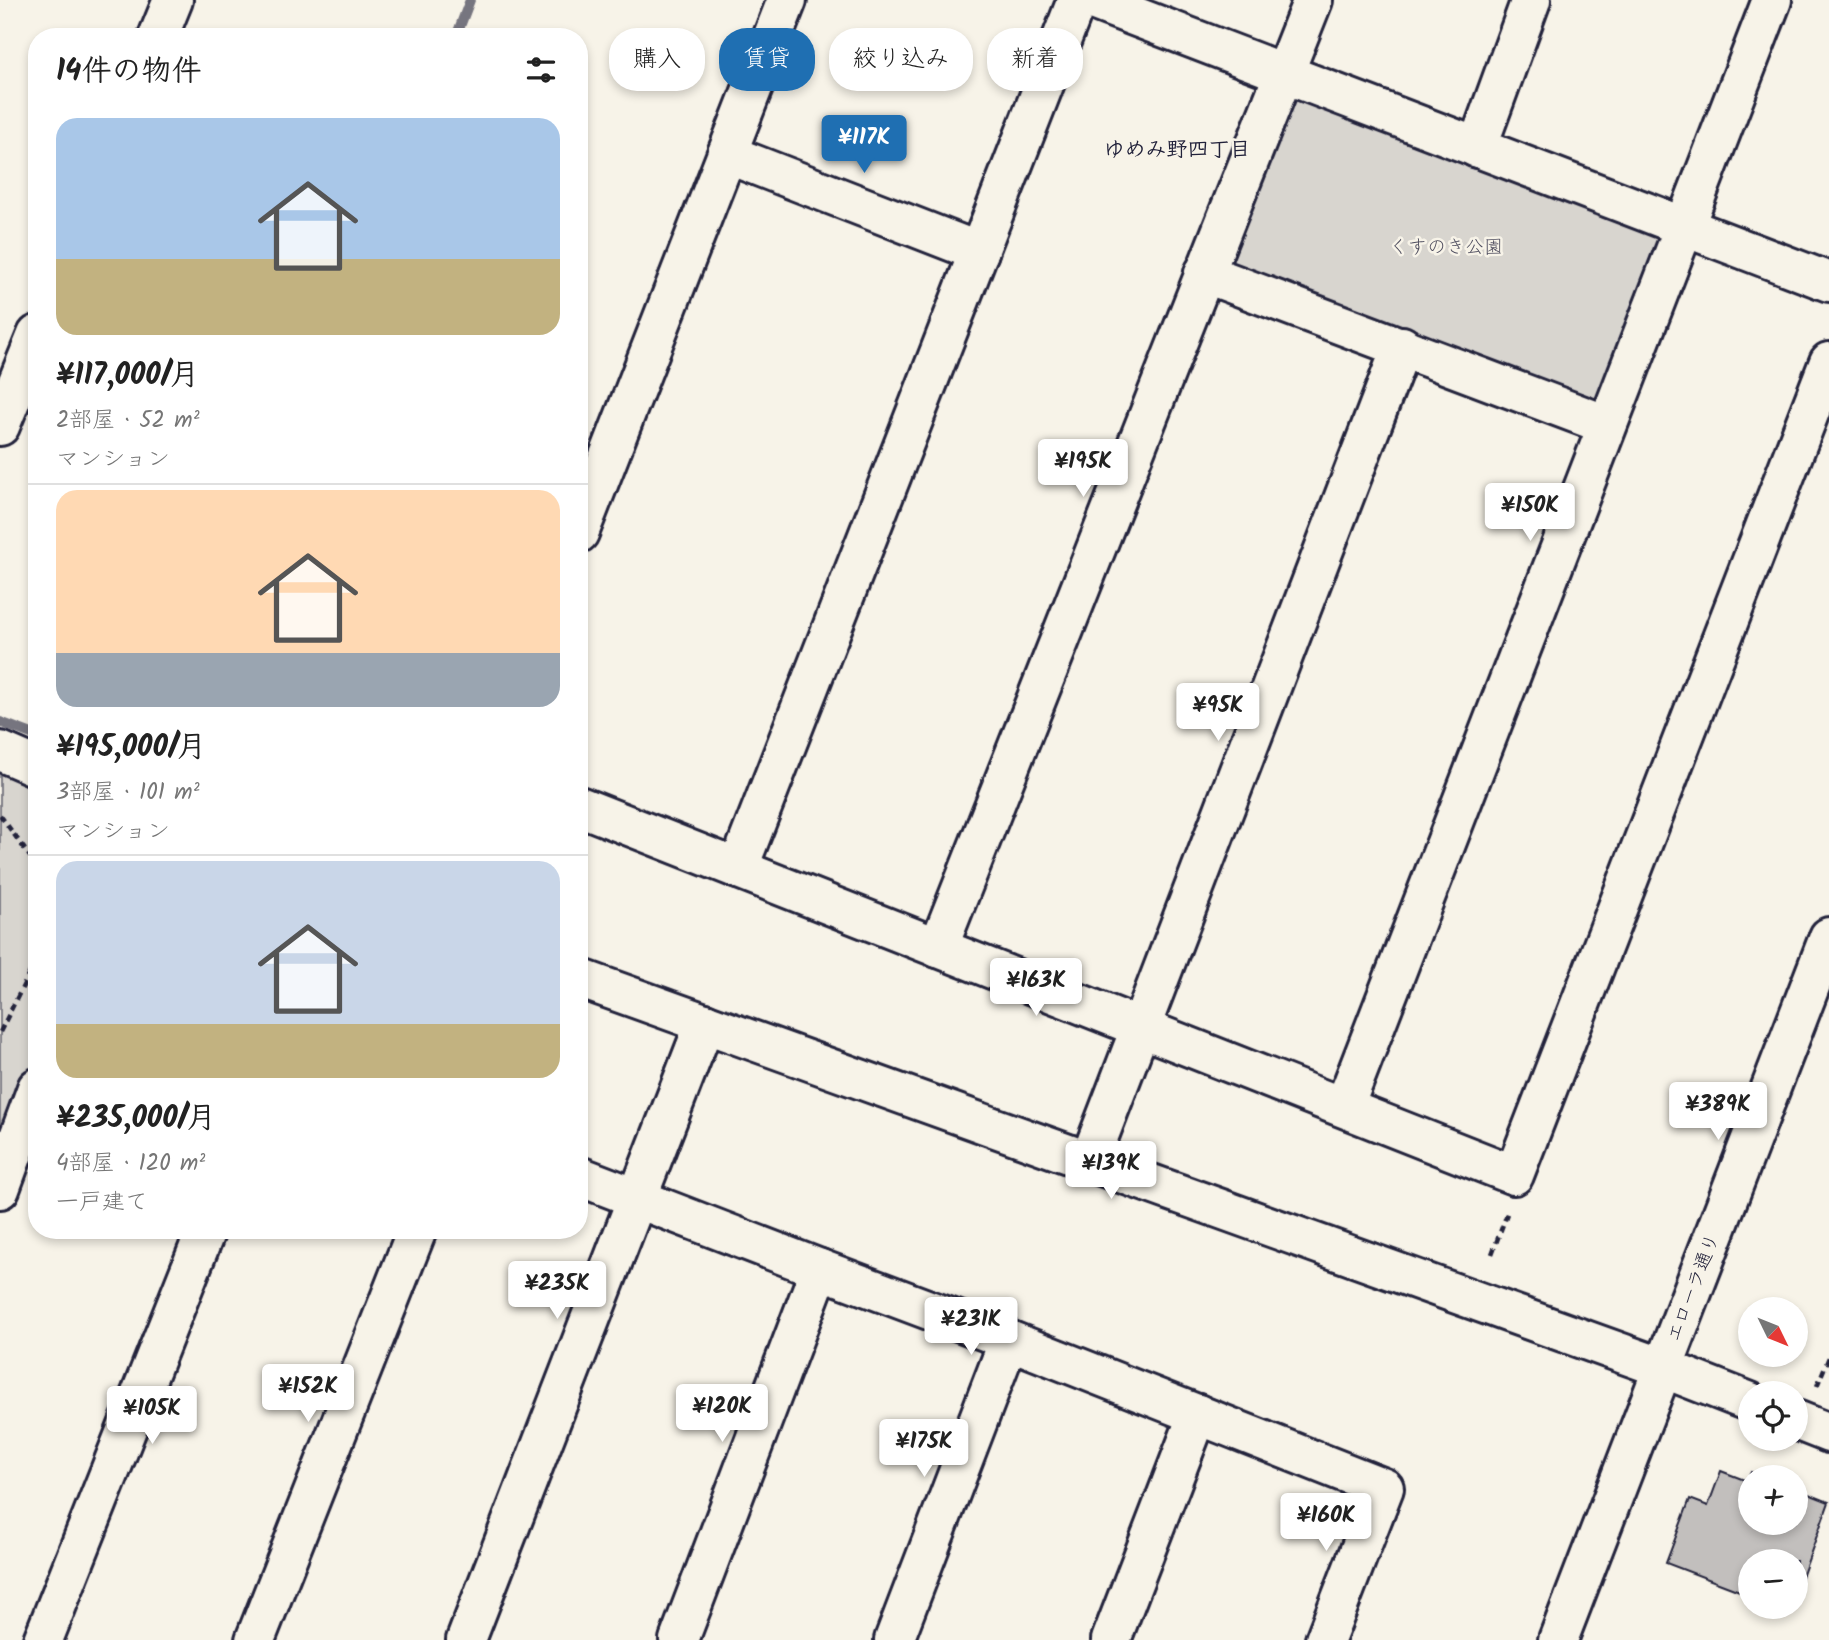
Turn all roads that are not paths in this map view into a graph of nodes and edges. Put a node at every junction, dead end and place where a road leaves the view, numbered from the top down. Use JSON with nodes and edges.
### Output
{"nodes":[{"id":1,"x":173,"y":0,"type":"edge"},
{"id":2,"x":787,"y":0,"type":"edge"},
{"id":3,"x":1077,"y":0,"type":"edge"},
{"id":4,"x":1092,"y":0,"type":"edge"},
{"id":5,"x":1313,"y":0,"type":"edge"},
{"id":6,"x":1531,"y":0,"type":"edge"},
{"id":7,"x":1772,"y":0,"type":"edge"},
{"id":8,"x":162,"y":28,"type":"edge"},
{"id":9,"x":1283,"y":73,"type":"junction"},
{"id":10,"x":1477,"y":148,"type":"junction"},
{"id":11,"x":727,"y":154,"type":"junction"},
{"id":12,"x":1684,"y":226,"type":"junction"},
{"id":13,"x":979,"y":252,"type":"junction"},
{"id":14,"x":1204,"y":273,"type":"junction"},
{"id":15,"x":1829,"y":282,"type":"edge"},
{"id":16,"x":1402,"y":346,"type":"junction"},
{"id":17,"x":28,"y":357,"type":"edge"},
{"id":18,"x":1829,"y":362,"type":"edge"},
{"id":19,"x":1608,"y":425,"type":"junction"},
{"id":20,"x":0,"y":426,"type":"edge"},
{"id":21,"x":588,"y":510,"type":"edge"},
{"id":22,"x":0,"y":751,"type":"edge"},
{"id":23,"x":28,"y":762,"type":"edge"},
{"id":24,"x":588,"y":810,"type":"edge"},
{"id":25,"x":738,"y":869,"type":"junction"},
{"id":26,"x":1829,"y":937,"type":"edge"},
{"id":27,"x":938,"y":947,"type":"junction"},
{"id":28,"x":588,"y":981,"type":"edge"},
{"id":29,"x":705,"y":1023,"type":"junction"},
{"id":30,"x":1141,"y":1027,"type":"junction"},
{"id":31,"x":1343,"y":1107,"type":"junction"},
{"id":32,"x":28,"y":1113,"type":"edge"},
{"id":33,"x":1090,"y":1162,"type":"junction"},
{"id":34,"x":588,"y":1178,"type":"edge"},
{"id":35,"x":0,"y":1189,"type":"edge"},
{"id":36,"x":637,"y":1197,"type":"junction"},
{"id":37,"x":202,"y":1239,"type":"edge"},
{"id":38,"x":414,"y":1239,"type":"edge"},
{"id":39,"x":820,"y":1269,"type":"junction"},
{"id":40,"x":1009,"y":1340,"type":"junction"},
{"id":41,"x":1663,"y":1368,"type":"junction"},
{"id":42,"x":1738,"y":1397,"type":"edge"},
{"id":43,"x":1198,"y":1414,"type":"junction"},
{"id":44,"x":1808,"y":1425,"type":"edge"},
{"id":45,"x":1829,"y":1433,"type":"edge"},
{"id":46,"x":43,"y":1640,"type":"edge"},
{"id":47,"x":255,"y":1640,"type":"edge"},
{"id":48,"x":466,"y":1640,"type":"edge"},
{"id":49,"x":679,"y":1640,"type":"edge"},
{"id":50,"x":894,"y":1640,"type":"edge"},
{"id":51,"x":1111,"y":1640,"type":"edge"},
{"id":52,"x":1325,"y":1640,"type":"edge"},
{"id":53,"x":1558,"y":1640,"type":"edge"}],
"edges":[{"from":1,"to":8,"type":"street"},
{"from":2,"to":11,"type":"street"},
{"from":3,"to":13,"type":"street"},
{"from":4,"to":9,"type":"street"},
{"from":5,"to":9,"type":"street"},
{"from":6,"to":10,"type":"street"},
{"from":7,"to":12,"type":"street"},
{"from":9,"to":10,"type":"street"},
{"from":9,"to":14,"type":"street"},
{"from":10,"to":12,"type":"street"},
{"from":11,"to":13,"type":"street"},
{"from":11,"to":21,"type":"street"},
{"from":12,"to":15,"type":"street"},
{"from":12,"to":19,"type":"street"},
{"from":13,"to":25,"type":"street"},
{"from":14,"to":16,"type":"street"},
{"from":14,"to":27,"type":"street"},
{"from":16,"to":19,"type":"street"},
{"from":16,"to":30,"type":"street"},
{"from":17,"to":20,"type":"street"},
{"from":18,"to":31,"type":"street"},
{"from":19,"to":31,"type":"street"},
{"from":22,"to":23,"type":"street"},
{"from":24,"to":25,"type":"street"},
{"from":25,"to":27,"type":"street"},
{"from":26,"to":41,"type":"street","name":"エローラ通り"},
{"from":27,"to":30,"type":"street"},
{"from":28,"to":29,"type":"street"},
{"from":29,"to":33,"type":"street"},
{"from":29,"to":36,"type":"street"},
{"from":30,"to":31,"type":"street"},
{"from":30,"to":33,"type":"street"},
{"from":32,"to":35,"type":"street"},
{"from":33,"to":41,"type":"street"},
{"from":34,"to":36,"type":"street"},
{"from":36,"to":39,"type":"street"},
{"from":36,"to":48,"type":"street"},
{"from":37,"to":46,"type":"street"},
{"from":38,"to":47,"type":"street"},
{"from":39,"to":40,"type":"street"},
{"from":39,"to":49,"type":"street"},
{"from":40,"to":43,"type":"street"},
{"from":40,"to":50,"type":"street"},
{"from":41,"to":42,"type":"street"},
{"from":41,"to":53,"type":"street","name":"エローラ通り"},
{"from":43,"to":51,"type":"street"},
{"from":43,"to":52,"type":"street"},
{"from":44,"to":45,"type":"street"}]}
